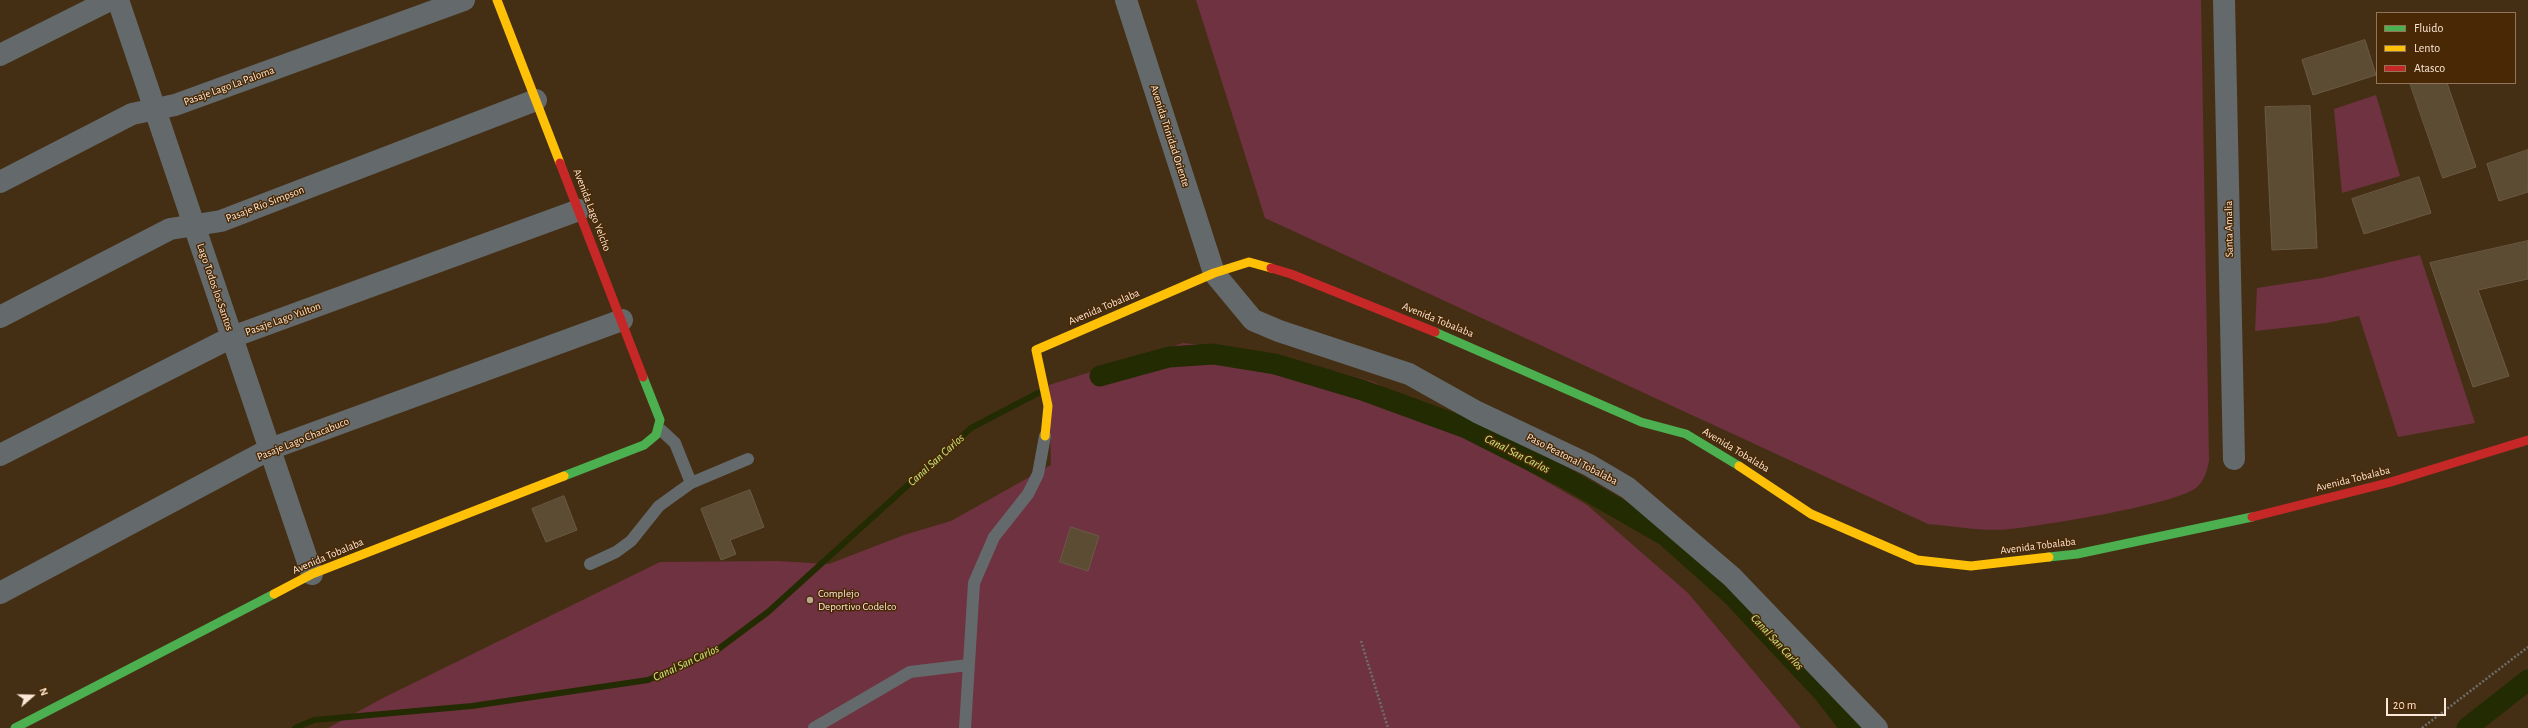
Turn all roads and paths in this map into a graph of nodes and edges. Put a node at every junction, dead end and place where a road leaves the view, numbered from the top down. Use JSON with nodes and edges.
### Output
{"nodes":[{"id":1,"x":110,"y":0,"type":"edge"},
{"id":2,"x":118,"y":0,"type":"edge"},
{"id":3,"x":464,"y":0,"type":"edge"},
{"id":4,"x":497,"y":0,"type":"edge"},
{"id":5,"x":1126,"y":0,"type":"edge"},
{"id":6,"x":2224,"y":0,"type":"edge"},
{"id":7,"x":0,"y":55,"type":"edge"},
{"id":8,"x":536,"y":100,"type":"junction"},
{"id":9,"x":155,"y":109,"type":"junction"},
{"id":10,"x":0,"y":182,"type":"edge"},
{"id":11,"x":579,"y":210,"type":"junction"},
{"id":12,"x":194,"y":225,"type":"junction"},
{"id":13,"x":1214,"y":273,"type":"junction"},
{"id":14,"x":0,"y":317,"type":"edge"},
{"id":15,"x":622,"y":320,"type":"junction"},
{"id":16,"x":232,"y":337,"type":"junction"},
{"id":17,"x":661,"y":430,"type":"junction"},
{"id":18,"x":1044,"y":436,"type":"joint"},
{"id":19,"x":2528,"y":440,"type":"edge"},
{"id":20,"x":270,"y":449,"type":"junction"},
{"id":21,"x":0,"y":455,"type":"edge"},
{"id":22,"x":748,"y":459,"type":"dead end"},
{"id":23,"x":2234,"y":459,"type":"dead end"},
{"id":24,"x":691,"y":483,"type":"junction"},
{"id":25,"x":590,"y":564,"type":"dead end"},
{"id":26,"x":312,"y":574,"type":"junction"},
{"id":27,"x":0,"y":593,"type":"edge"},
{"id":28,"x":1361,"y":642,"type":"dead end"},
{"id":29,"x":2528,"y":646,"type":"edge"},
{"id":30,"x":968,"y":665,"type":"junction"},
{"id":31,"x":14,"y":728,"type":"edge"},
{"id":32,"x":814,"y":728,"type":"edge"},
{"id":33,"x":965,"y":728,"type":"edge"},
{"id":34,"x":1388,"y":728,"type":"edge"},
{"id":35,"x":1877,"y":728,"type":"edge"},
{"id":36,"x":2422,"y":728,"type":"edge"}],
"edges":[{"from":1,"to":7,"type":"street"},
{"from":2,"to":9,"type":"street","name":"Lago Todos los Santos"},
{"from":3,"to":9,"type":"street","name":"Pasaje Lago La Paloma"},
{"from":4,"to":8,"type":"street","name":"Avenida Lago Yelcho"},
{"from":5,"to":13,"type":"street","name":"Avenida Trinidad Oriente"},
{"from":6,"to":23,"type":"street","name":"Santa Amalia"},
{"from":8,"to":11,"type":"street","name":"Avenida Lago Yelcho"},
{"from":8,"to":12,"type":"street","name":"Pasaje Río Simpson"},
{"from":9,"to":10,"type":"street","name":"Pasaje Lago La Paloma"},
{"from":9,"to":12,"type":"street","name":"Lago Todos los Santos"},
{"from":11,"to":15,"type":"street","name":"Avenida Lago Yelcho"},
{"from":11,"to":16,"type":"street","name":"Pasaje Lago Yulton"},
{"from":12,"to":14,"type":"street","name":"Pasaje Río Simpson"},
{"from":12,"to":16,"type":"street","name":"Lago Todos los Santos"},
{"from":13,"to":18,"type":"street","name":"Avenida Tobalaba"},
{"from":13,"to":19,"type":"street","name":"Avenida Tobalaba"},
{"from":13,"to":35,"type":"street","name":"Paso Peatonal Tobalaba"},
{"from":15,"to":17,"type":"street","name":"Avenida Lago Yelcho"},
{"from":15,"to":20,"type":"street","name":"Pasaje Lago Chacabuco"},
{"from":16,"to":20,"type":"street","name":"Lago Todos los Santos"},
{"from":16,"to":21,"type":"street","name":"Pasaje Lago Yulton"},
{"from":17,"to":24,"type":"lane"},
{"from":17,"to":26,"type":"street","name":"Avenida Tobalaba"},
{"from":18,"to":30,"type":"lane"},
{"from":20,"to":26,"type":"street","name":"Lago Todos los Santos"},
{"from":20,"to":27,"type":"street","name":"Pasaje Lago Chacabuco"},
{"from":22,"to":24,"type":"lane"},
{"from":24,"to":25,"type":"lane"},
{"from":26,"to":31,"type":"street","name":"Avenida Tobalaba"},
{"from":28,"to":34,"type":"path"},
{"from":29,"to":36,"type":"path"},
{"from":30,"to":32,"type":"lane"},
{"from":30,"to":33,"type":"lane"}]}
